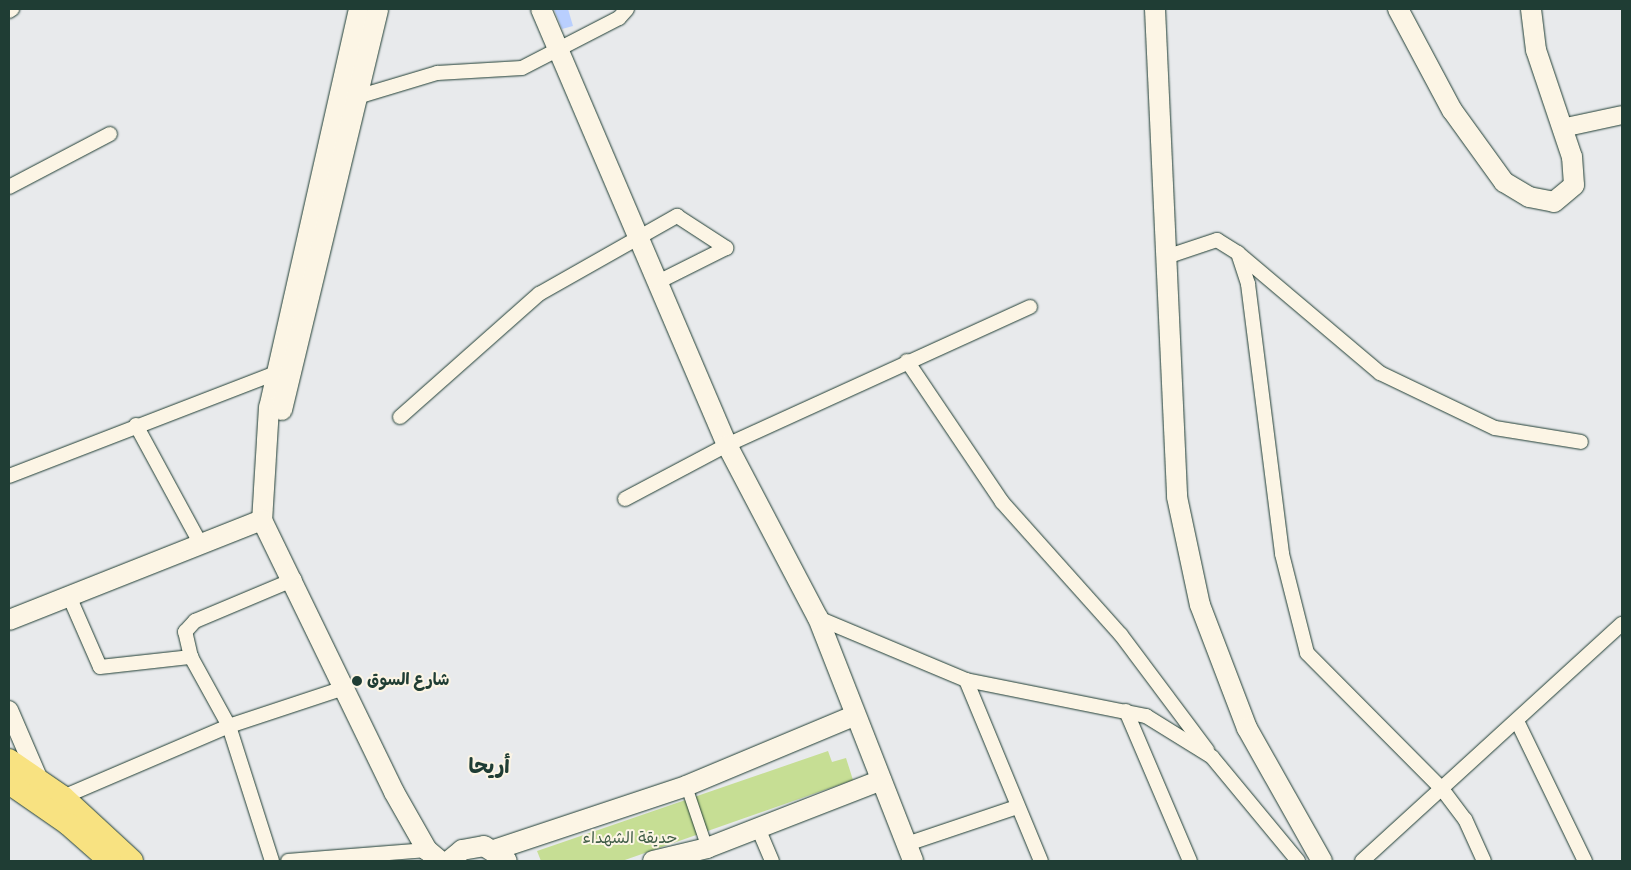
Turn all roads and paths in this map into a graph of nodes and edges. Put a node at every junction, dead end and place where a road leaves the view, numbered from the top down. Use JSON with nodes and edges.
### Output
{"nodes":[{"id":1,"x":359,"y":9,"type":"edge"},
{"id":2,"x":378,"y":9,"type":"edge"},
{"id":3,"x":541,"y":9,"type":"edge"},
{"id":4,"x":627,"y":9,"type":"edge"},
{"id":5,"x":1155,"y":9,"type":"edge"},
{"id":6,"x":1398,"y":9,"type":"edge"},
{"id":7,"x":1531,"y":9,"type":"edge"},
{"id":8,"x":557,"y":47,"type":"junction"},
{"id":9,"x":357,"y":97,"type":"junction"},
{"id":10,"x":1622,"y":115,"type":"edge"},
{"id":11,"x":1562,"y":128,"type":"junction"},
{"id":12,"x":110,"y":134,"type":"dead end"},
{"id":13,"x":9,"y":187,"type":"edge"},
{"id":14,"x":637,"y":237,"type":"junction"},
{"id":15,"x":1238,"y":253,"type":"junction"},
{"id":16,"x":1166,"y":257,"type":"junction"},
{"id":17,"x":658,"y":282,"type":"junction"},
{"id":18,"x":1030,"y":307,"type":"dead end"},
{"id":19,"x":907,"y":361,"type":"junction"},
{"id":20,"x":276,"y":373,"type":"junction"},
{"id":21,"x":400,"y":417,"type":"dead end"},
{"id":22,"x":136,"y":425,"type":"junction"},
{"id":23,"x":271,"y":432,"type":"junction"},
{"id":24,"x":1581,"y":442,"type":"dead end"},
{"id":25,"x":727,"y":445,"type":"junction"},
{"id":26,"x":9,"y":476,"type":"edge"},
{"id":27,"x":624,"y":499,"type":"dead end"},
{"id":28,"x":262,"y":520,"type":"junction"},
{"id":29,"x":200,"y":543,"type":"junction"},
{"id":30,"x":295,"y":579,"type":"junction"},
{"id":31,"x":69,"y":596,"type":"junction"},
{"id":32,"x":818,"y":618,"type":"junction"},
{"id":33,"x":9,"y":620,"type":"edge"},
{"id":34,"x":1622,"y":624,"type":"edge"},
{"id":35,"x":191,"y":657,"type":"junction"},
{"id":36,"x":966,"y":680,"type":"junction"},
{"id":37,"x":344,"y":688,"type":"junction"},
{"id":38,"x":9,"y":710,"type":"edge"},
{"id":39,"x":1126,"y":711,"type":"junction"},
{"id":40,"x":854,"y":716,"type":"junction"},
{"id":41,"x":1517,"y":721,"type":"junction"},
{"id":42,"x":229,"y":726,"type":"junction"},
{"id":43,"x":1212,"y":757,"type":"junction"},
{"id":44,"x":9,"y":760,"type":"edge"},
{"id":45,"x":37,"y":775,"type":"junction"},
{"id":46,"x":881,"y":780,"type":"junction"},
{"id":47,"x":9,"y":782,"type":"edge"},
{"id":48,"x":686,"y":786,"type":"junction"},
{"id":49,"x":1442,"y":789,"type":"junction"},
{"id":50,"x":63,"y":797,"type":"junction"},
{"id":51,"x":1017,"y":808,"type":"junction"},
{"id":52,"x":758,"y":828,"type":"junction"},
{"id":53,"x":707,"y":848,"type":"junction"},
{"id":54,"x":910,"y":853,"type":"edge"},
{"id":55,"x":433,"y":856,"type":"edge"},
{"id":56,"x":501,"y":856,"type":"edge"},
{"id":57,"x":110,"y":861,"type":"edge"},
{"id":58,"x":132,"y":861,"type":"edge"},
{"id":59,"x":272,"y":861,"type":"edge"},
{"id":60,"x":288,"y":861,"type":"edge"},
{"id":61,"x":449,"y":861,"type":"edge"},
{"id":62,"x":654,"y":861,"type":"edge"},
{"id":63,"x":772,"y":861,"type":"edge"},
{"id":64,"x":1041,"y":861,"type":"edge"},
{"id":65,"x":1190,"y":861,"type":"edge"},
{"id":66,"x":1298,"y":861,"type":"edge"},
{"id":67,"x":1322,"y":861,"type":"edge"},
{"id":68,"x":1362,"y":861,"type":"edge"},
{"id":69,"x":1484,"y":861,"type":"edge"},
{"id":70,"x":1585,"y":861,"type":"edge"}],
"edges":[{"from":1,"to":20,"type":"main road"},
{"from":2,"to":9,"type":"main road"},
{"from":3,"to":8,"type":"main road"},
{"from":4,"to":8,"type":"street"},
{"from":5,"to":16,"type":"main road"},
{"from":6,"to":11,"type":"main road"},
{"from":7,"to":11,"type":"main road"},
{"from":8,"to":9,"type":"street"},
{"from":8,"to":14,"type":"main road"},
{"from":9,"to":23,"type":"main road"},
{"from":10,"to":11,"type":"street"},
{"from":12,"to":13,"type":"street"},
{"from":14,"to":17,"type":"main road"},
{"from":14,"to":17,"type":"street"},
{"from":14,"to":21,"type":"street"},
{"from":15,"to":16,"type":"street"},
{"from":15,"to":24,"type":"street"},
{"from":15,"to":49,"type":"street"},
{"from":16,"to":67,"type":"main road"},
{"from":17,"to":25,"type":"main road"},
{"from":18,"to":19,"type":"street"},
{"from":19,"to":25,"type":"street"},
{"from":19,"to":43,"type":"street"},
{"from":20,"to":22,"type":"street"},
{"from":20,"to":23,"type":"main road"},
{"from":22,"to":26,"type":"street"},
{"from":22,"to":29,"type":"street"},
{"from":23,"to":28,"type":"main road"},
{"from":25,"to":27,"type":"street"},
{"from":25,"to":32,"type":"main road"},
{"from":28,"to":29,"type":"main road"},
{"from":28,"to":30,"type":"main road"},
{"from":29,"to":31,"type":"main road"},
{"from":30,"to":35,"type":"street"},
{"from":30,"to":37,"type":"main road"},
{"from":31,"to":33,"type":"main road"},
{"from":31,"to":35,"type":"street"},
{"from":32,"to":36,"type":"street"},
{"from":32,"to":40,"type":"main road"},
{"from":34,"to":41,"type":"street"},
{"from":35,"to":42,"type":"street"},
{"from":36,"to":39,"type":"street"},
{"from":36,"to":51,"type":"street"},
{"from":37,"to":42,"type":"street"},
{"from":37,"to":55,"type":"main road"},
{"from":38,"to":45,"type":"street"},
{"from":39,"to":43,"type":"street"},
{"from":39,"to":65,"type":"street"},
{"from":40,"to":46,"type":"main road"},
{"from":40,"to":48,"type":"main road"},
{"from":41,"to":49,"type":"street"},
{"from":41,"to":70,"type":"street"},
{"from":42,"to":50,"type":"street"},
{"from":42,"to":59,"type":"street"},
{"from":43,"to":66,"type":"street"},
{"from":44,"to":45,"type":"main road"},
{"from":45,"to":50,"type":"main road"},
{"from":46,"to":52,"type":"main road"},
{"from":46,"to":54,"type":"main road"},
{"from":47,"to":57,"type":"main road"},
{"from":48,"to":53,"type":"street"},
{"from":48,"to":56,"type":"main road"},
{"from":49,"to":68,"type":"street"},
{"from":49,"to":69,"type":"street"},
{"from":50,"to":58,"type":"main road"},
{"from":51,"to":54,"type":"street"},
{"from":51,"to":64,"type":"street"},
{"from":52,"to":53,"type":"main road"},
{"from":52,"to":63,"type":"street"},
{"from":53,"to":62,"type":"main road"},
{"from":55,"to":60,"type":"street"},
{"from":56,"to":61,"type":"main road"}]}
